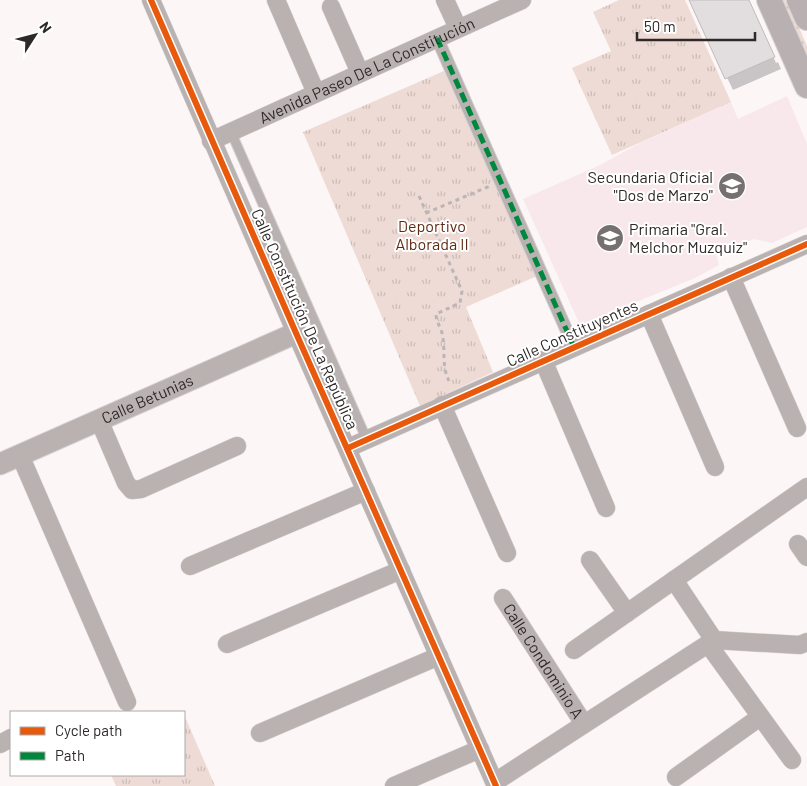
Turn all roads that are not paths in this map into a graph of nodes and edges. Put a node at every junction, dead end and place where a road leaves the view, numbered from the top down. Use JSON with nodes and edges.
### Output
{"nodes":[{"id":1,"x":151,"y":0,"type":"edge"},
{"id":2,"x":276,"y":0,"type":"edge"},
{"id":3,"x":447,"y":0,"type":"edge"},
{"id":4,"x":522,"y":0,"type":"edge"},
{"id":5,"x":769,"y":0,"type":"edge"},
{"id":6,"x":799,"y":0,"type":"edge"},
{"id":7,"x":331,"y":7,"type":"dead end"},
{"id":8,"x":807,"y":18,"type":"edge"},
{"id":9,"x":458,"y":28,"type":"junction"},
{"id":10,"x":437,"y":38,"type":"junction"},
{"id":11,"x":360,"y":73,"type":"junction"},
{"id":12,"x":807,"y":86,"type":"edge"},
{"id":13,"x":316,"y":93,"type":"junction"},
{"id":14,"x":231,"y":132,"type":"junction"},
{"id":15,"x":211,"y":141,"type":"junction"},
{"id":16,"x":807,"y":244,"type":"edge"},
{"id":17,"x":731,"y":277,"type":"junction"},
{"id":18,"x":649,"y":314,"type":"junction"},
{"id":19,"x":296,"y":333,"type":"junction"},
{"id":20,"x":574,"y":347,"type":"junction"},
{"id":21,"x":543,"y":360,"type":"junction"},
{"id":22,"x":442,"y":405,"type":"junction"},
{"id":23,"x":99,"y":420,"type":"junction"},
{"id":24,"x":797,"y":428,"type":"dead end"},
{"id":25,"x":367,"y":440,"type":"junction"},
{"id":26,"x":237,"y":446,"type":"dead end"},
{"id":27,"x":348,"y":448,"type":"junction"},
{"id":28,"x":20,"y":455,"type":"junction"},
{"id":29,"x":0,"y":464,"type":"edge"},
{"id":30,"x":715,"y":467,"type":"dead end"},
{"id":31,"x":807,"y":487,"type":"edge"},
{"id":32,"x":366,"y":491,"type":"junction"},
{"id":33,"x":606,"y":508,"type":"dead end"},
{"id":34,"x":508,"y":553,"type":"dead end"},
{"id":35,"x":590,"y":560,"type":"dead end"},
{"id":36,"x":190,"y":566,"type":"dead end"},
{"id":37,"x":401,"y":570,"type":"junction"},
{"id":38,"x":674,"y":580,"type":"junction"},
{"id":39,"x":503,"y":598,"type":"dead end"},
{"id":40,"x":626,"y":613,"type":"junction"},
{"id":41,"x":711,"y":642,"type":"junction"},
{"id":42,"x":807,"y":642,"type":"edge"},
{"id":43,"x":227,"y":644,"type":"dead end"},
{"id":44,"x":574,"y":650,"type":"dead end"},
{"id":45,"x":439,"y":656,"type":"junction"},
{"id":46,"x":127,"y":702,"type":"dead end"},
{"id":47,"x":760,"y":717,"type":"junction"},
{"id":48,"x":584,"y":724,"type":"junction"},
{"id":49,"x":260,"y":733,"type":"dead end"},
{"id":50,"x":480,"y":749,"type":"junction"},
{"id":51,"x":792,"y":760,"type":"dead end"},
{"id":52,"x":676,"y":777,"type":"dead end"},
{"id":53,"x":496,"y":784,"type":"edge"},
{"id":54,"x":394,"y":786,"type":"edge"}],
"edges":[{"from":1,"to":15,"type":"street","name":"Calle Constitución De La República"},
{"from":2,"to":13,"type":"street"},
{"from":3,"to":9,"type":"street"},
{"from":4,"to":9,"type":"street","name":"Avenida Paseo De La Constitución"},
{"from":5,"to":12,"type":"main road"},
{"from":6,"to":8,"type":"main road"},
{"from":7,"to":11,"type":"street"},
{"from":9,"to":10,"type":"street","name":"Avenida Paseo De La Constitución"},
{"from":10,"to":11,"type":"street","name":"Avenida Paseo De La Constitución"},
{"from":10,"to":20,"type":"street"},
{"from":11,"to":13,"type":"street","name":"Avenida Paseo De La Constitución"},
{"from":13,"to":14,"type":"street","name":"Avenida Paseo De La Constitución"},
{"from":14,"to":15,"type":"street","name":"Avenida Paseo De La Constitución"},
{"from":14,"to":25,"type":"lane"},
{"from":15,"to":19,"type":"street","name":"Calle Constitución De La República"},
{"from":16,"to":17,"type":"street","name":"Calle Constituyentes"},
{"from":17,"to":18,"type":"street","name":"Calle Constituyentes"},
{"from":17,"to":24,"type":"street"},
{"from":18,"to":20,"type":"street","name":"Calle Constituyentes"},
{"from":18,"to":30,"type":"street"},
{"from":19,"to":23,"type":"street","name":"Calle Betunias"},
{"from":19,"to":27,"type":"street","name":"Calle Constitución De La República"},
{"from":20,"to":21,"type":"street","name":"Calle Constituyentes"},
{"from":21,"to":22,"type":"street","name":"Calle Constituyentes"},
{"from":21,"to":33,"type":"street"},
{"from":22,"to":25,"type":"street","name":"Calle Constituyentes"},
{"from":22,"to":34,"type":"street"},
{"from":23,"to":26,"type":"street"},
{"from":23,"to":28,"type":"street","name":"Calle Betunias"},
{"from":25,"to":27,"type":"street","name":"Calle Constituyentes"},
{"from":27,"to":32,"type":"street","name":"Calle Constitución De La República"},
{"from":28,"to":29,"type":"street","name":"Calle Betunias"},
{"from":28,"to":46,"type":"street"},
{"from":31,"to":38,"type":"street"},
{"from":32,"to":36,"type":"street"},
{"from":32,"to":37,"type":"street","name":"Calle Constitución De La República"},
{"from":35,"to":40,"type":"street"},
{"from":37,"to":43,"type":"street"},
{"from":37,"to":45,"type":"street","name":"Calle Constitución De La República"},
{"from":38,"to":40,"type":"street"},
{"from":38,"to":41,"type":"street"},
{"from":39,"to":48,"type":"street","name":"Calle Condominio A"},
{"from":40,"to":44,"type":"street"},
{"from":41,"to":42,"type":"street"},
{"from":41,"to":47,"type":"street"},
{"from":41,"to":48,"type":"street"},
{"from":45,"to":49,"type":"street"},
{"from":45,"to":50,"type":"street","name":"Calle Constitución De La República"},
{"from":47,"to":51,"type":"street"},
{"from":47,"to":52,"type":"street"},
{"from":48,"to":53,"type":"street"},
{"from":50,"to":53,"type":"street","name":"Calle Constitución De La República"},
{"from":50,"to":54,"type":"street"}]}
